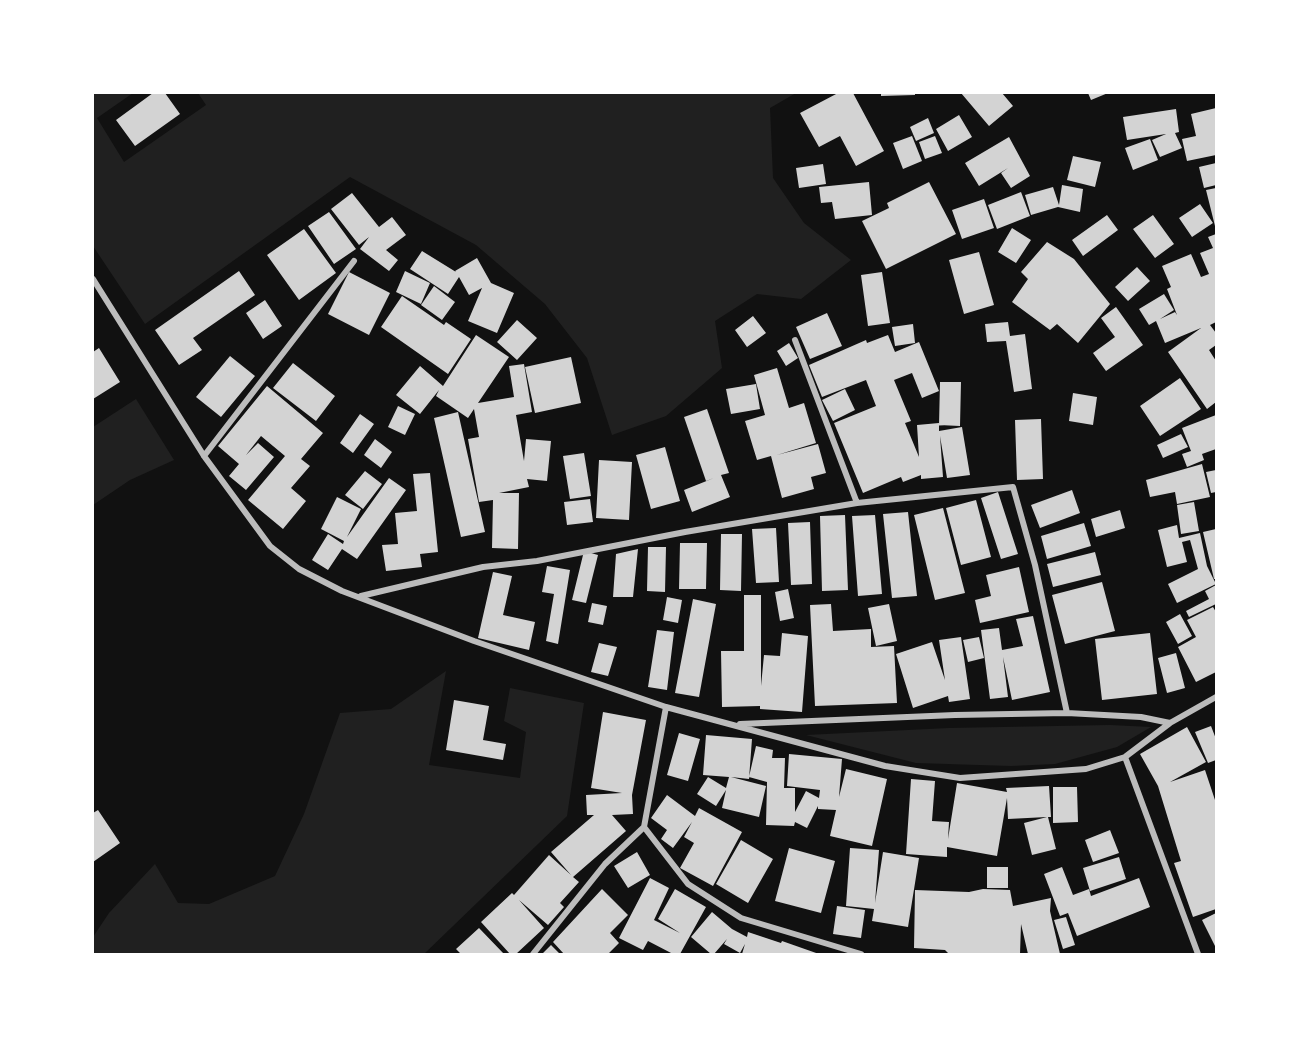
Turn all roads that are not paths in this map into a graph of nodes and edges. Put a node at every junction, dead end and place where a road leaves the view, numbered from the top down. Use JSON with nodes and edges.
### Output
{"nodes":[{"id":1,"x":354,"y":261,"type":"dead end"},
{"id":2,"x":93,"y":279,"type":"edge"},
{"id":3,"x":795,"y":340,"type":"dead end"},
{"id":4,"x":204,"y":456,"type":"junction"},
{"id":5,"x":857,"y":503,"type":"junction"},
{"id":6,"x":360,"y":596,"type":"junction"},
{"id":7,"x":1216,"y":697,"type":"edge"},
{"id":8,"x":666,"y":707,"type":"junction"},
{"id":9,"x":1067,"y":713,"type":"junction"},
{"id":10,"x":1170,"y":723,"type":"junction"},
{"id":11,"x":733,"y":724,"type":"junction"},
{"id":12,"x":1125,"y":757,"type":"junction"},
{"id":13,"x":644,"y":828,"type":"junction"},
{"id":14,"x":533,"y":954,"type":"edge"},
{"id":15,"x":861,"y":954,"type":"edge"},
{"id":16,"x":1197,"y":954,"type":"edge"}],
"edges":[{"from":1,"to":4,"type":"street"},
{"from":2,"to":4,"type":"street"},
{"from":3,"to":5,"type":"street"},
{"from":4,"to":6,"type":"street"},
{"from":5,"to":6,"type":"street"},
{"from":5,"to":9,"type":"street"},
{"from":6,"to":8,"type":"street"},
{"from":7,"to":10,"type":"street"},
{"from":8,"to":11,"type":"street"},
{"from":8,"to":13,"type":"street"},
{"from":9,"to":10,"type":"street"},
{"from":9,"to":11,"type":"street"},
{"from":10,"to":12,"type":"street"},
{"from":11,"to":12,"type":"street"},
{"from":12,"to":16,"type":"street"},
{"from":13,"to":14,"type":"street"},
{"from":13,"to":15,"type":"street"}]}
